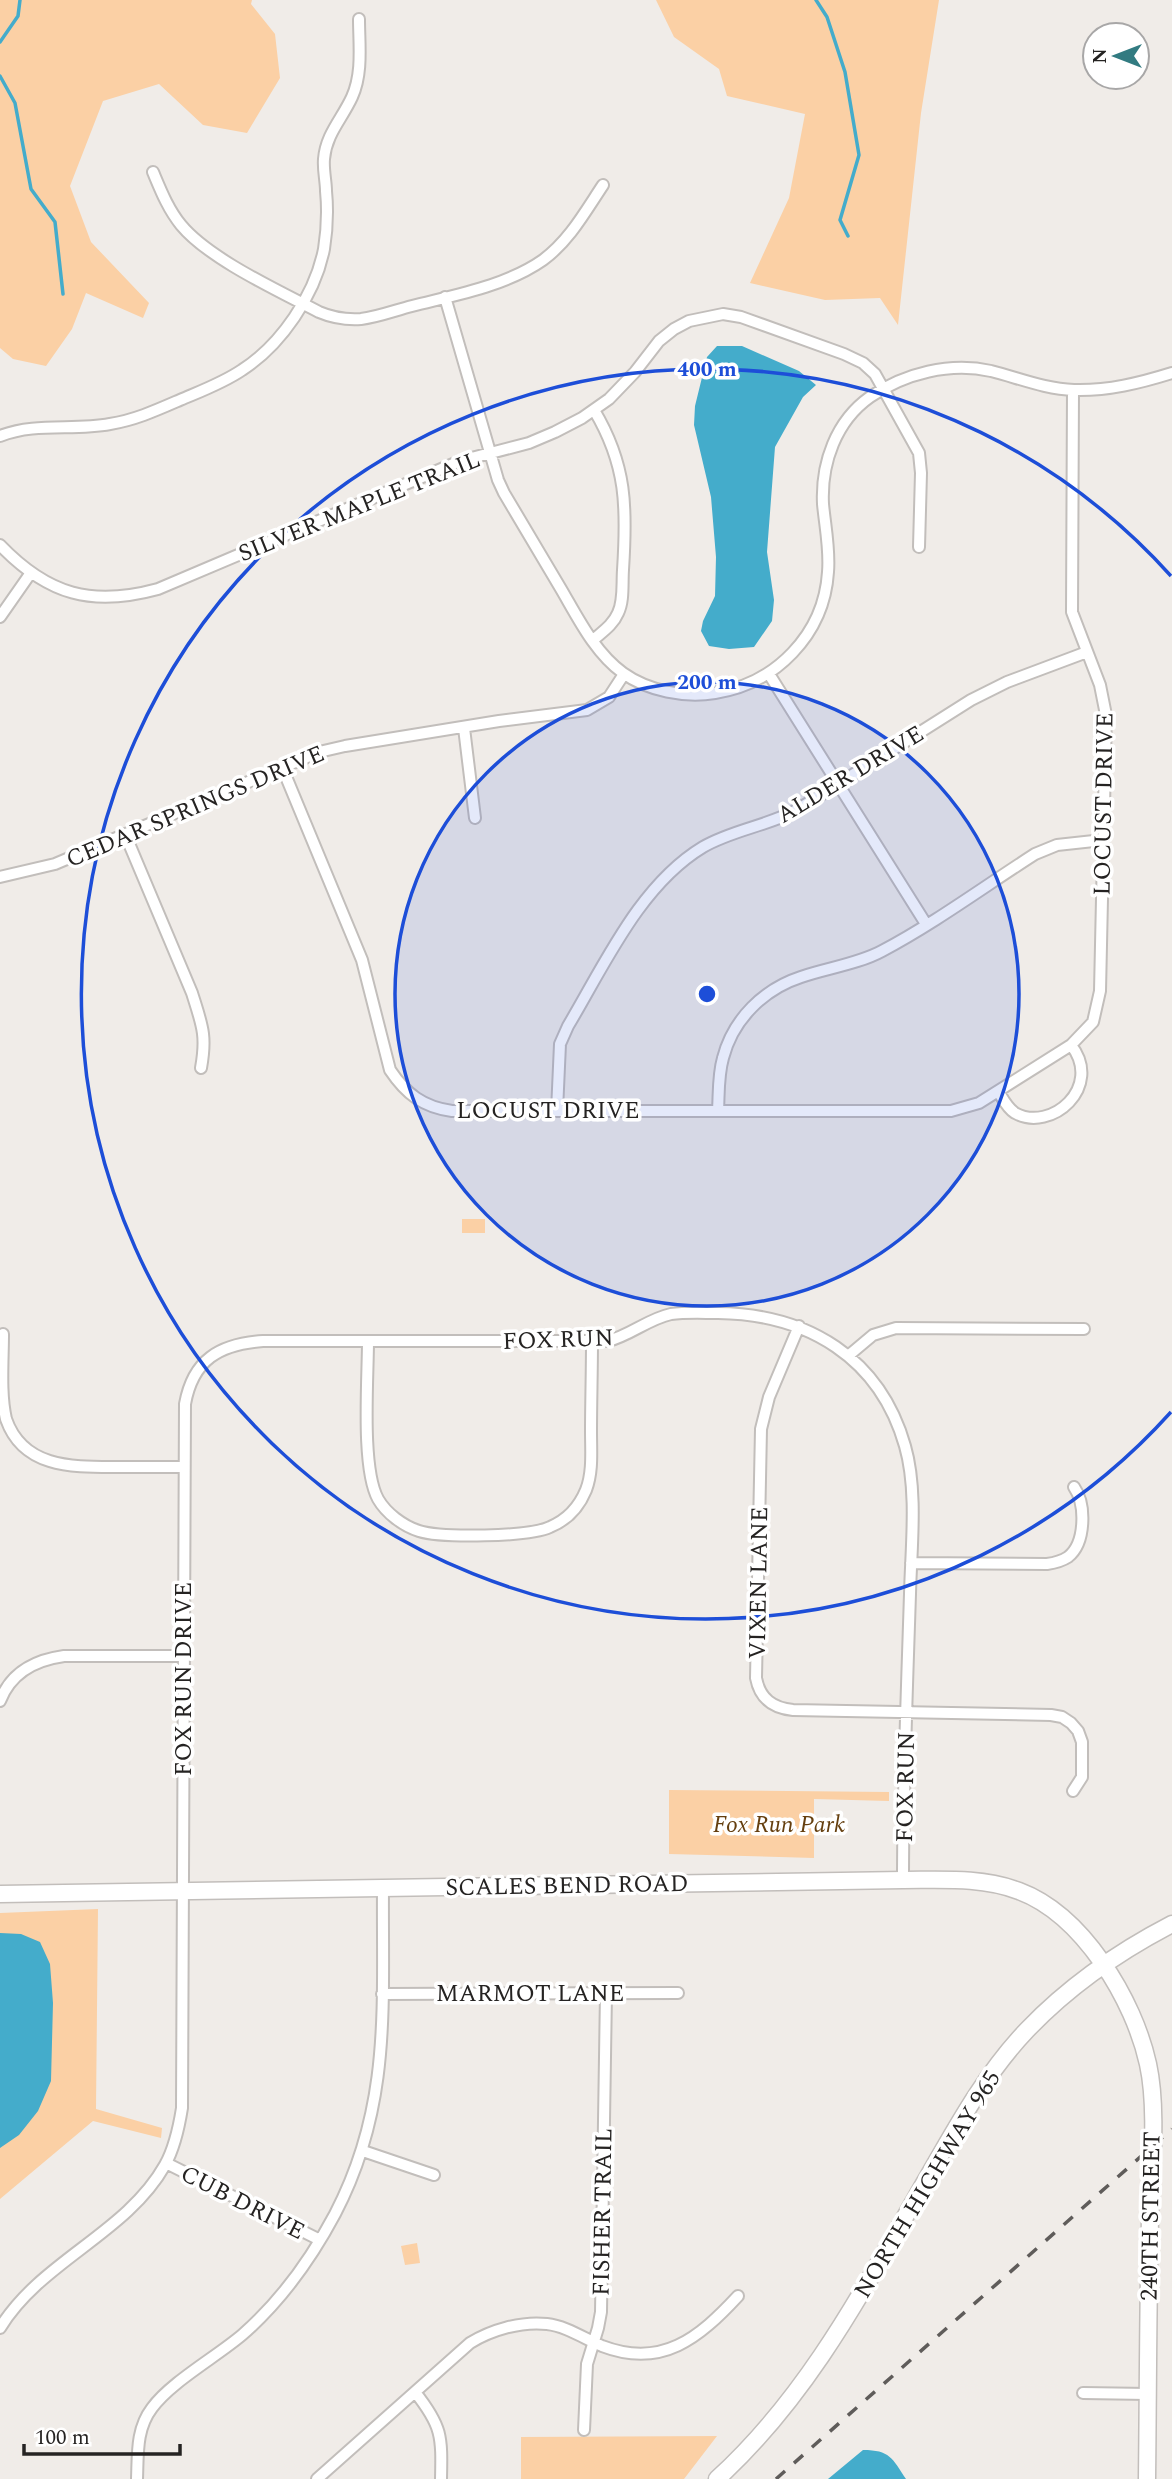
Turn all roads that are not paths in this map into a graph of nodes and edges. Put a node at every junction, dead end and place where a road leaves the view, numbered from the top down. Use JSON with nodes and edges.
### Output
{"nodes":[{"id":1,"x":359,"y":19,"type":"dead end"},
{"id":2,"x":153,"y":172,"type":"dead end"},
{"id":3,"x":603,"y":185,"type":"dead end"},
{"id":4,"x":445,"y":298,"type":"junction"},
{"id":5,"x":302,"y":303,"type":"junction"},
{"id":6,"x":1172,"y":373,"type":"edge"},
{"id":7,"x":884,"y":389,"type":"junction"},
{"id":8,"x":1073,"y":390,"type":"junction"},
{"id":9,"x":594,"y":410,"type":"junction"},
{"id":10,"x":0,"y":436,"type":"edge"},
{"id":11,"x":490,"y":452,"type":"junction"},
{"id":12,"x":0,"y":545,"type":"edge"},
{"id":13,"x":919,"y":547,"type":"dead end"},
{"id":14,"x":30,"y":574,"type":"junction"},
{"id":15,"x":0,"y":617,"type":"edge"},
{"id":16,"x":593,"y":640,"type":"junction"},
{"id":17,"x":1087,"y":652,"type":"junction"},
{"id":18,"x":624,"y":674,"type":"junction"},
{"id":19,"x":769,"y":674,"type":"junction"},
{"id":20,"x":464,"y":728,"type":"junction"},
{"id":21,"x":282,"y":767,"type":"junction"},
{"id":22,"x":837,"y":785,"type":"junction"},
{"id":23,"x":475,"y":818,"type":"dead end"},
{"id":24,"x":125,"y":834,"type":"junction"},
{"id":25,"x":1103,"y":840,"type":"junction"},
{"id":26,"x":0,"y":877,"type":"edge"},
{"id":27,"x":926,"y":924,"type":"junction"},
{"id":28,"x":1071,"y":1045,"type":"junction"},
{"id":29,"x":201,"y":1068,"type":"dead end"},
{"id":30,"x":998,"y":1091,"type":"junction"},
{"id":31,"x":557,"y":1111,"type":"junction"},
{"id":32,"x":719,"y":1111,"type":"junction"},
{"id":33,"x":799,"y":1326,"type":"junction"},
{"id":34,"x":1084,"y":1329,"type":"dead end"},
{"id":35,"x":3,"y":1334,"type":"dead end"},
{"id":36,"x":368,"y":1341,"type":"junction"},
{"id":37,"x":592,"y":1342,"type":"junction"},
{"id":38,"x":848,"y":1356,"type":"junction"},
{"id":39,"x":184,"y":1467,"type":"junction"},
{"id":40,"x":1074,"y":1487,"type":"dead end"},
{"id":41,"x":911,"y":1563,"type":"junction"},
{"id":42,"x":183,"y":1656,"type":"junction"},
{"id":43,"x":0,"y":1702,"type":"edge"},
{"id":44,"x":907,"y":1712,"type":"junction"},
{"id":45,"x":1073,"y":1791,"type":"dead end"},
{"id":46,"x":903,"y":1880,"type":"junction"},
{"id":47,"x":383,"y":1888,"type":"junction"},
{"id":48,"x":182,"y":1892,"type":"junction"},
{"id":49,"x":0,"y":1894,"type":"edge"},
{"id":50,"x":1172,"y":1924,"type":"edge"},
{"id":51,"x":1103,"y":1964,"type":"junction"},
{"id":52,"x":382,"y":1993,"type":"junction"},
{"id":53,"x":606,"y":1993,"type":"junction"},
{"id":54,"x":678,"y":1993,"type":"dead end"},
{"id":55,"x":362,"y":2151,"type":"junction"},
{"id":56,"x":166,"y":2163,"type":"junction"},
{"id":57,"x":434,"y":2175,"type":"dead end"},
{"id":58,"x":320,"y":2240,"type":"junction"},
{"id":59,"x":738,"y":2296,"type":"dead end"},
{"id":60,"x":0,"y":2328,"type":"edge"},
{"id":61,"x":593,"y":2343,"type":"junction"},
{"id":62,"x":415,"y":2392,"type":"junction"},
{"id":63,"x":1083,"y":2393,"type":"dead end"},
{"id":64,"x":1148,"y":2394,"type":"junction"},
{"id":65,"x":584,"y":2430,"type":"dead end"},
{"id":66,"x":137,"y":2479,"type":"edge"},
{"id":67,"x":317,"y":2479,"type":"edge"},
{"id":68,"x":441,"y":2479,"type":"edge"},
{"id":69,"x":717,"y":2479,"type":"edge"},
{"id":70,"x":1147,"y":2479,"type":"edge"}],
"edges":[{"from":1,"to":5,"type":"street"},
{"from":2,"to":5,"type":"street"},
{"from":3,"to":4,"type":"street"},
{"from":4,"to":5,"type":"street"},
{"from":4,"to":11,"type":"street"},
{"from":5,"to":10,"type":"street"},
{"from":6,"to":8,"type":"street"},
{"from":7,"to":8,"type":"street"},
{"from":7,"to":9,"type":"street","name":"SILVER MAPLE TRAIL"},
{"from":7,"to":13,"type":"street","name":"SILVER MAPLE TRAIL"},
{"from":7,"to":19,"type":"street"},
{"from":8,"to":17,"type":"street","name":"LOCUST DRIVE"},
{"from":9,"to":11,"type":"street","name":"SILVER MAPLE TRAIL"},
{"from":9,"to":16,"type":"street"},
{"from":11,"to":14,"type":"street","name":"SILVER MAPLE TRAIL"},
{"from":11,"to":16,"type":"street"},
{"from":12,"to":14,"type":"street","name":"SILVER MAPLE TRAIL"},
{"from":14,"to":15,"type":"street"},
{"from":16,"to":18,"type":"street"},
{"from":17,"to":22,"type":"street","name":"ALDER DRIVE"},
{"from":17,"to":25,"type":"street","name":"LOCUST DRIVE"},
{"from":18,"to":19,"type":"street"},
{"from":18,"to":20,"type":"street","name":"CEDAR SPRINGS DRIVE"},
{"from":19,"to":22,"type":"street"},
{"from":20,"to":21,"type":"street","name":"CEDAR SPRINGS DRIVE"},
{"from":20,"to":23,"type":"street"},
{"from":21,"to":24,"type":"street","name":"CEDAR SPRINGS DRIVE"},
{"from":21,"to":31,"type":"street","name":"LOCUST DRIVE"},
{"from":22,"to":27,"type":"street"},
{"from":22,"to":31,"type":"street","name":"ALDER DRIVE"},
{"from":24,"to":26,"type":"street","name":"CEDAR SPRINGS DRIVE"},
{"from":24,"to":29,"type":"street"},
{"from":25,"to":27,"type":"street"},
{"from":25,"to":28,"type":"street","name":"LOCUST DRIVE"},
{"from":27,"to":32,"type":"street"},
{"from":28,"to":30,"type":"street","name":"LOCUST DRIVE"},
{"from":28,"to":30,"type":"street"},
{"from":30,"to":32,"type":"street","name":"LOCUST DRIVE"},
{"from":31,"to":32,"type":"street","name":"LOCUST DRIVE"},
{"from":33,"to":37,"type":"street","name":"FOX RUN"},
{"from":33,"to":38,"type":"street","name":"FOX RUN"},
{"from":33,"to":44,"type":"street","name":"VIXEN LANE"},
{"from":34,"to":38,"type":"street"},
{"from":35,"to":39,"type":"street"},
{"from":36,"to":37,"type":"street","name":"FOX RUN"},
{"from":36,"to":37,"type":"street"},
{"from":36,"to":39,"type":"street","name":"FOX RUN"},
{"from":38,"to":41,"type":"street","name":"FOX RUN"},
{"from":39,"to":42,"type":"street","name":"FOX RUN DRIVE"},
{"from":40,"to":41,"type":"street"},
{"from":41,"to":44,"type":"street","name":"FOX RUN"},
{"from":42,"to":43,"type":"street"},
{"from":42,"to":48,"type":"street","name":"FOX RUN DRIVE"},
{"from":44,"to":45,"type":"street","name":"VIXEN LANE"},
{"from":44,"to":46,"type":"street","name":"FOX RUN"},
{"from":46,"to":47,"type":"street","name":"SCALES BEND ROAD"},
{"from":46,"to":51,"type":"street","name":"SCALES BEND ROAD"},
{"from":47,"to":48,"type":"street","name":"SCALES BEND ROAD"},
{"from":47,"to":52,"type":"street"},
{"from":48,"to":49,"type":"street","name":"SCALES BEND ROAD"},
{"from":48,"to":56,"type":"street","name":"FOX RUN DRIVE"},
{"from":50,"to":51,"type":"street","name":"NORTH HIGHWAY 965"},
{"from":51,"to":64,"type":"street","name":"240TH STREET"},
{"from":51,"to":69,"type":"street","name":"NORTH HIGHWAY 965"},
{"from":52,"to":53,"type":"street","name":"MARMOT LANE"},
{"from":52,"to":55,"type":"street"},
{"from":53,"to":54,"type":"street","name":"MARMOT LANE"},
{"from":53,"to":61,"type":"street","name":"FISHER TRAIL"},
{"from":55,"to":57,"type":"street"},
{"from":55,"to":58,"type":"street"},
{"from":56,"to":58,"type":"street","name":"CUB DRIVE"},
{"from":56,"to":60,"type":"street","name":"FOX RUN DRIVE"},
{"from":58,"to":66,"type":"street"},
{"from":59,"to":61,"type":"street"},
{"from":61,"to":62,"type":"street"},
{"from":61,"to":65,"type":"street","name":"FISHER TRAIL"},
{"from":62,"to":67,"type":"street"},
{"from":62,"to":68,"type":"street"},
{"from":63,"to":64,"type":"street"},
{"from":64,"to":70,"type":"street","name":"240TH STREET"}]}
